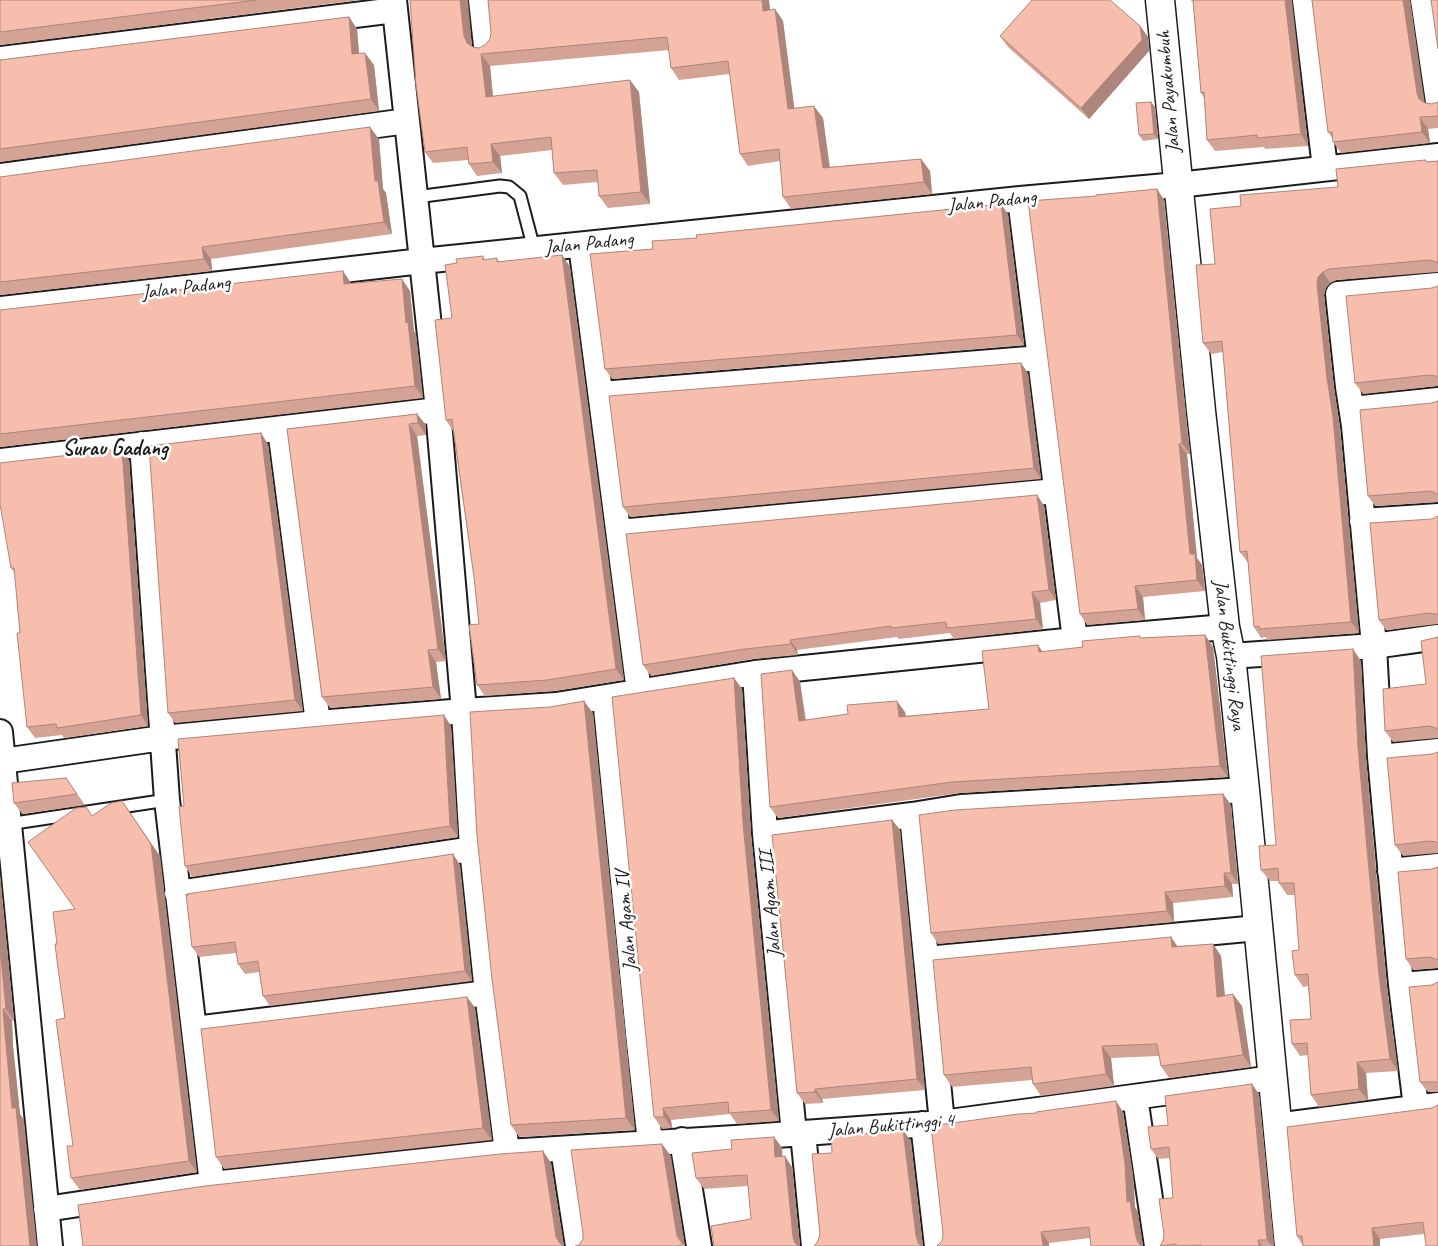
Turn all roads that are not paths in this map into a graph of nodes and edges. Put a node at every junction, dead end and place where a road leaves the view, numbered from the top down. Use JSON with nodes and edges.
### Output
{"nodes":[{"id":1,"x":481,"y":0,"type":"edge"},
{"id":2,"x":1160,"y":0,"type":"edge"},
{"id":3,"x":1305,"y":0,"type":"edge"},
{"id":4,"x":1424,"y":0,"type":"edge"},
{"id":5,"x":395,"y":5,"type":"edge"},
{"id":6,"x":486,"y":46,"type":"edge"},
{"id":7,"x":0,"y":59,"type":"edge"},
{"id":8,"x":1438,"y":102,"type":"edge"},
{"id":9,"x":407,"y":121,"type":"junction"},
{"id":10,"x":1438,"y":156,"type":"edge"},
{"id":11,"x":1325,"y":168,"type":"junction"},
{"id":12,"x":0,"y":176,"type":"edge"},
{"id":13,"x":1178,"y":185,"type":"junction"},
{"id":14,"x":416,"y":197,"type":"junction"},
{"id":15,"x":1020,"y":199,"type":"junction"},
{"id":16,"x":581,"y":245,"type":"junction"},
{"id":17,"x":534,"y":249,"type":"junction"},
{"id":18,"x":422,"y":261,"type":"junction"},
{"id":19,"x":1438,"y":285,"type":"edge"},
{"id":20,"x":0,"y":309,"type":"edge"},
{"id":21,"x":1040,"y":358,"type":"junction"},
{"id":22,"x":601,"y":394,"type":"junction"},
{"id":23,"x":1438,"y":400,"type":"edge"},
{"id":24,"x":1352,"y":409,"type":"junction"},
{"id":25,"x":438,"y":410,"type":"junction"},
{"id":26,"x":280,"y":429,"type":"junction"},
{"id":27,"x":142,"y":444,"type":"junction"},
{"id":28,"x":0,"y":460,"type":"edge"},
{"id":29,"x":1056,"y":491,"type":"junction"},
{"id":30,"x":1438,"y":516,"type":"edge"},
{"id":31,"x":1362,"y":521,"type":"junction"},
{"id":32,"x":619,"y":532,"type":"junction"},
{"id":33,"x":1225,"y":627,"type":"junction"},
{"id":34,"x":1438,"y":637,"type":"edge"},
{"id":35,"x":1075,"y":640,"type":"junction"},
{"id":36,"x":1374,"y":646,"type":"junction"},
{"id":37,"x":1231,"y":656,"type":"junction"},
{"id":38,"x":755,"y":674,"type":"junction"},
{"id":39,"x":639,"y":692,"type":"junction"},
{"id":40,"x":605,"y":698,"type":"junction"},
{"id":41,"x":464,"y":710,"type":"junction"},
{"id":42,"x":318,"y":723,"type":"junction"},
{"id":43,"x":0,"y":732,"type":"edge"},
{"id":44,"x":162,"y":738,"type":"junction"},
{"id":45,"x":1438,"y":751,"type":"edge"},
{"id":46,"x":1380,"y":757,"type":"junction"},
{"id":47,"x":3,"y":761,"type":"junction"},
{"id":48,"x":1245,"y":790,"type":"junction"},
{"id":49,"x":167,"y":800,"type":"junction"},
{"id":50,"x":912,"y":815,"type":"junction"},
{"id":51,"x":8,"y":824,"type":"junction"},
{"id":52,"x":765,"y":834,"type":"junction"},
{"id":53,"x":472,"y":849,"type":"junction"},
{"id":54,"x":1438,"y":866,"type":"edge"},
{"id":55,"x":1390,"y":870,"type":"junction"},
{"id":56,"x":177,"y":893,"type":"junction"},
{"id":57,"x":1258,"y":928,"type":"junction"},
{"id":58,"x":926,"y":959,"type":"junction"},
{"id":59,"x":1438,"y":982,"type":"edge"},
{"id":60,"x":1401,"y":985,"type":"junction"},
{"id":61,"x":487,"y":993,"type":"junction"},
{"id":62,"x":194,"y":1029,"type":"junction"},
{"id":63,"x":1273,"y":1078,"type":"junction"},
{"id":64,"x":1135,"y":1097,"type":"junction"},
{"id":65,"x":1427,"y":1106,"type":"edge"},
{"id":66,"x":933,"y":1123,"type":"junction"},
{"id":67,"x":1276,"y":1126,"type":"junction"},
{"id":68,"x":798,"y":1133,"type":"junction"},
{"id":69,"x":682,"y":1140,"type":"junction"},
{"id":70,"x":650,"y":1142,"type":"junction"},
{"id":71,"x":563,"y":1148,"type":"junction"},
{"id":72,"x":507,"y":1152,"type":"junction"},
{"id":73,"x":212,"y":1184,"type":"junction"},
{"id":74,"x":46,"y":1209,"type":"junction"},
{"id":75,"x":50,"y":1246,"type":"edge"},
{"id":76,"x":578,"y":1246,"type":"edge"},
{"id":77,"x":699,"y":1246,"type":"edge"},
{"id":78,"x":814,"y":1246,"type":"edge"},
{"id":79,"x":937,"y":1246,"type":"edge"},
{"id":80,"x":1156,"y":1246,"type":"edge"},
{"id":81,"x":1289,"y":1246,"type":"edge"}],
"edges":[{"from":1,"to":6,"type":"street"},
{"from":2,"to":13,"type":"street","name":"Jalan Payakumbuh"},
{"from":3,"to":11,"type":"street"},
{"from":4,"to":8,"type":"street"},
{"from":5,"to":7,"type":"street"},
{"from":5,"to":9,"type":"street"},
{"from":9,"to":12,"type":"street"},
{"from":9,"to":14,"type":"street"},
{"from":10,"to":11,"type":"street","name":"Jalan Padang"},
{"from":11,"to":13,"type":"street","name":"Jalan Padang"},
{"from":13,"to":15,"type":"street","name":"Jalan Padang"},
{"from":13,"to":33,"type":"street","name":"Jalan Bukittinggi Raya"},
{"from":14,"to":17,"type":"lane"},
{"from":14,"to":18,"type":"street"},
{"from":15,"to":16,"type":"street","name":"Jalan Padang"},
{"from":15,"to":21,"type":"street"},
{"from":16,"to":17,"type":"street","name":"Jalan Padang"},
{"from":16,"to":22,"type":"street"},
{"from":17,"to":18,"type":"street","name":"Jalan Padang"},
{"from":18,"to":20,"type":"street","name":"Jalan Padang"},
{"from":18,"to":25,"type":"street"},
{"from":19,"to":24,"type":"street"},
{"from":21,"to":22,"type":"street"},
{"from":21,"to":29,"type":"street"},
{"from":22,"to":32,"type":"street"},
{"from":23,"to":24,"type":"street"},
{"from":24,"to":31,"type":"street"},
{"from":25,"to":26,"type":"street"},
{"from":25,"to":41,"type":"street"},
{"from":26,"to":27,"type":"street"},
{"from":26,"to":42,"type":"street"},
{"from":27,"to":28,"type":"street"},
{"from":27,"to":44,"type":"street"},
{"from":29,"to":32,"type":"street"},
{"from":29,"to":35,"type":"street"},
{"from":30,"to":31,"type":"street"},
{"from":31,"to":36,"type":"street"},
{"from":32,"to":39,"type":"street"},
{"from":33,"to":35,"type":"street"},
{"from":33,"to":37,"type":"street","name":"Jalan Bukittinggi Raya"},
{"from":34,"to":36,"type":"street"},
{"from":35,"to":38,"type":"street"},
{"from":36,"to":37,"type":"street"},
{"from":36,"to":46,"type":"street"},
{"from":37,"to":48,"type":"street","name":"Jalan Bukittinggi Raya"},
{"from":38,"to":39,"type":"street"},
{"from":38,"to":52,"type":"street","name":"Jalan Agam III"},
{"from":39,"to":40,"type":"street"},
{"from":40,"to":41,"type":"street"},
{"from":40,"to":70,"type":"street","name":"Jalan Agam IV"},
{"from":41,"to":42,"type":"street"},
{"from":41,"to":53,"type":"street"},
{"from":42,"to":44,"type":"street"},
{"from":43,"to":47,"type":"street"},
{"from":44,"to":47,"type":"street"},
{"from":44,"to":49,"type":"street"},
{"from":45,"to":46,"type":"street"},
{"from":46,"to":55,"type":"street"},
{"from":47,"to":51,"type":"street"},
{"from":48,"to":50,"type":"street"},
{"from":48,"to":57,"type":"street","name":"Jalan Bukittinggi Raya"},
{"from":49,"to":51,"type":"lane"},
{"from":49,"to":56,"type":"street"},
{"from":50,"to":52,"type":"street"},
{"from":50,"to":58,"type":"street"},
{"from":51,"to":74,"type":"street"},
{"from":52,"to":68,"type":"street","name":"Jalan Agam III"},
{"from":53,"to":56,"type":"street"},
{"from":53,"to":61,"type":"street"},
{"from":54,"to":55,"type":"street"},
{"from":55,"to":60,"type":"street"},
{"from":56,"to":62,"type":"street"},
{"from":57,"to":58,"type":"street"},
{"from":57,"to":63,"type":"street","name":"Jalan Bukittinggi Raya"},
{"from":58,"to":66,"type":"street"},
{"from":59,"to":60,"type":"street"},
{"from":60,"to":65,"type":"street"},
{"from":61,"to":62,"type":"street"},
{"from":61,"to":72,"type":"street"},
{"from":62,"to":73,"type":"street"},
{"from":63,"to":64,"type":"street","name":"Jalan Bukittinggi 4"},
{"from":63,"to":67,"type":"street","name":"Jalan Bukittinggi Raya"},
{"from":64,"to":66,"type":"street","name":"Jalan Bukittinggi 4"},
{"from":64,"to":80,"type":"street"},
{"from":65,"to":67,"type":"street"},
{"from":66,"to":68,"type":"street","name":"Jalan Bukittinggi 4"},
{"from":66,"to":79,"type":"street"},
{"from":67,"to":81,"type":"street","name":"Jalan Bukittinggi Raya"},
{"from":68,"to":69,"type":"street","name":"Jalan Bukittinggi 4"},
{"from":68,"to":78,"type":"street","name":"Jalan Agam III"},
{"from":69,"to":70,"type":"street","name":"Jalan Bukittinggi 4"},
{"from":69,"to":77,"type":"street"},
{"from":70,"to":71,"type":"street","name":"Jalan Bukittinggi 4"},
{"from":71,"to":72,"type":"street","name":"Jalan Bukittinggi 4"},
{"from":71,"to":76,"type":"street"},
{"from":72,"to":73,"type":"street","name":"Jalan Bukittinggi 4"},
{"from":73,"to":74,"type":"street","name":"Jalan Bukittinggi 4"},
{"from":74,"to":75,"type":"street"}]}
